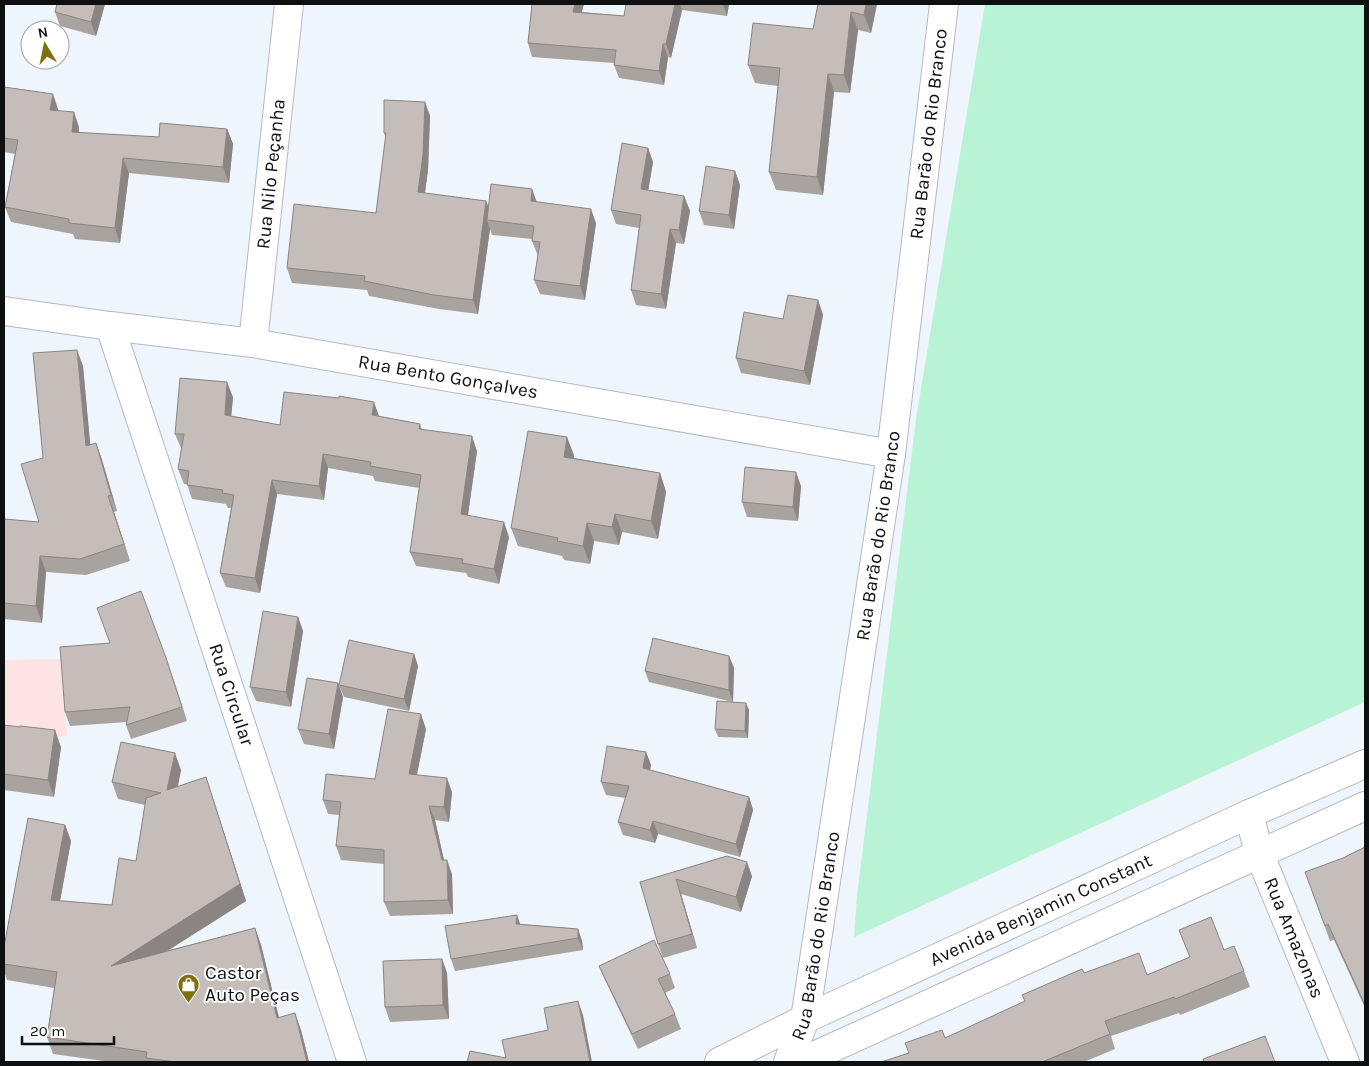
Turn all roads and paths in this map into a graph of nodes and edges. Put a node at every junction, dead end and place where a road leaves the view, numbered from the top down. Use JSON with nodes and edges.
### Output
{"nodes":[{"id":1,"x":289,"y":4,"type":"edge"},
{"id":2,"x":944,"y":4,"type":"edge"},
{"id":3,"x":4,"y":311,"type":"edge"},
{"id":4,"x":110,"y":326,"type":"junction"},
{"id":5,"x":253,"y":343,"type":"junction"},
{"id":6,"x":891,"y":454,"type":"junction"},
{"id":7,"x":1365,"y":764,"type":"edge"},
{"id":8,"x":1365,"y":806,"type":"edge"},
{"id":9,"x":1249,"y":814,"type":"junction"},
{"id":10,"x":1259,"y":853,"type":"junction"},
{"id":11,"x":805,"y":1019,"type":"junction"},
{"id":12,"x":352,"y":1062,"type":"edge"},
{"id":13,"x":719,"y":1062,"type":"edge"},
{"id":14,"x":788,"y":1062,"type":"edge"},
{"id":15,"x":801,"y":1062,"type":"edge"},
{"id":16,"x":1345,"y":1062,"type":"edge"}],
"edges":[{"from":1,"to":5,"type":"street","name":"Rua Nilo Peçanha"},
{"from":2,"to":6,"type":"street","name":"Rua Barão do Rio Branco"},
{"from":3,"to":4,"type":"street","name":"Rua Bento Gonçalves"},
{"from":4,"to":5,"type":"street","name":"Rua Bento Gonçalves"},
{"from":4,"to":12,"type":"street","name":"Rua Circular"},
{"from":5,"to":6,"type":"street","name":"Rua Bento Gonçalves"},
{"from":6,"to":11,"type":"street","name":"Rua Barão do Rio Branco"},
{"from":7,"to":9,"type":"street","name":"Avenida Benjamin Constant"},
{"from":8,"to":10,"type":"street","name":"Avenida Benjamin Constant"},
{"from":9,"to":10,"type":"street","name":"Rua Amazonas"},
{"from":9,"to":11,"type":"street","name":"Avenida Benjamin Constant"},
{"from":10,"to":15,"type":"street","name":"Avenida Benjamin Constant"},
{"from":10,"to":16,"type":"street","name":"Rua Amazonas"},
{"from":11,"to":13,"type":"street","name":"Avenida Benjamin Constant"},
{"from":11,"to":14,"type":"street","name":"Rua Barão do Rio Branco"}]}
